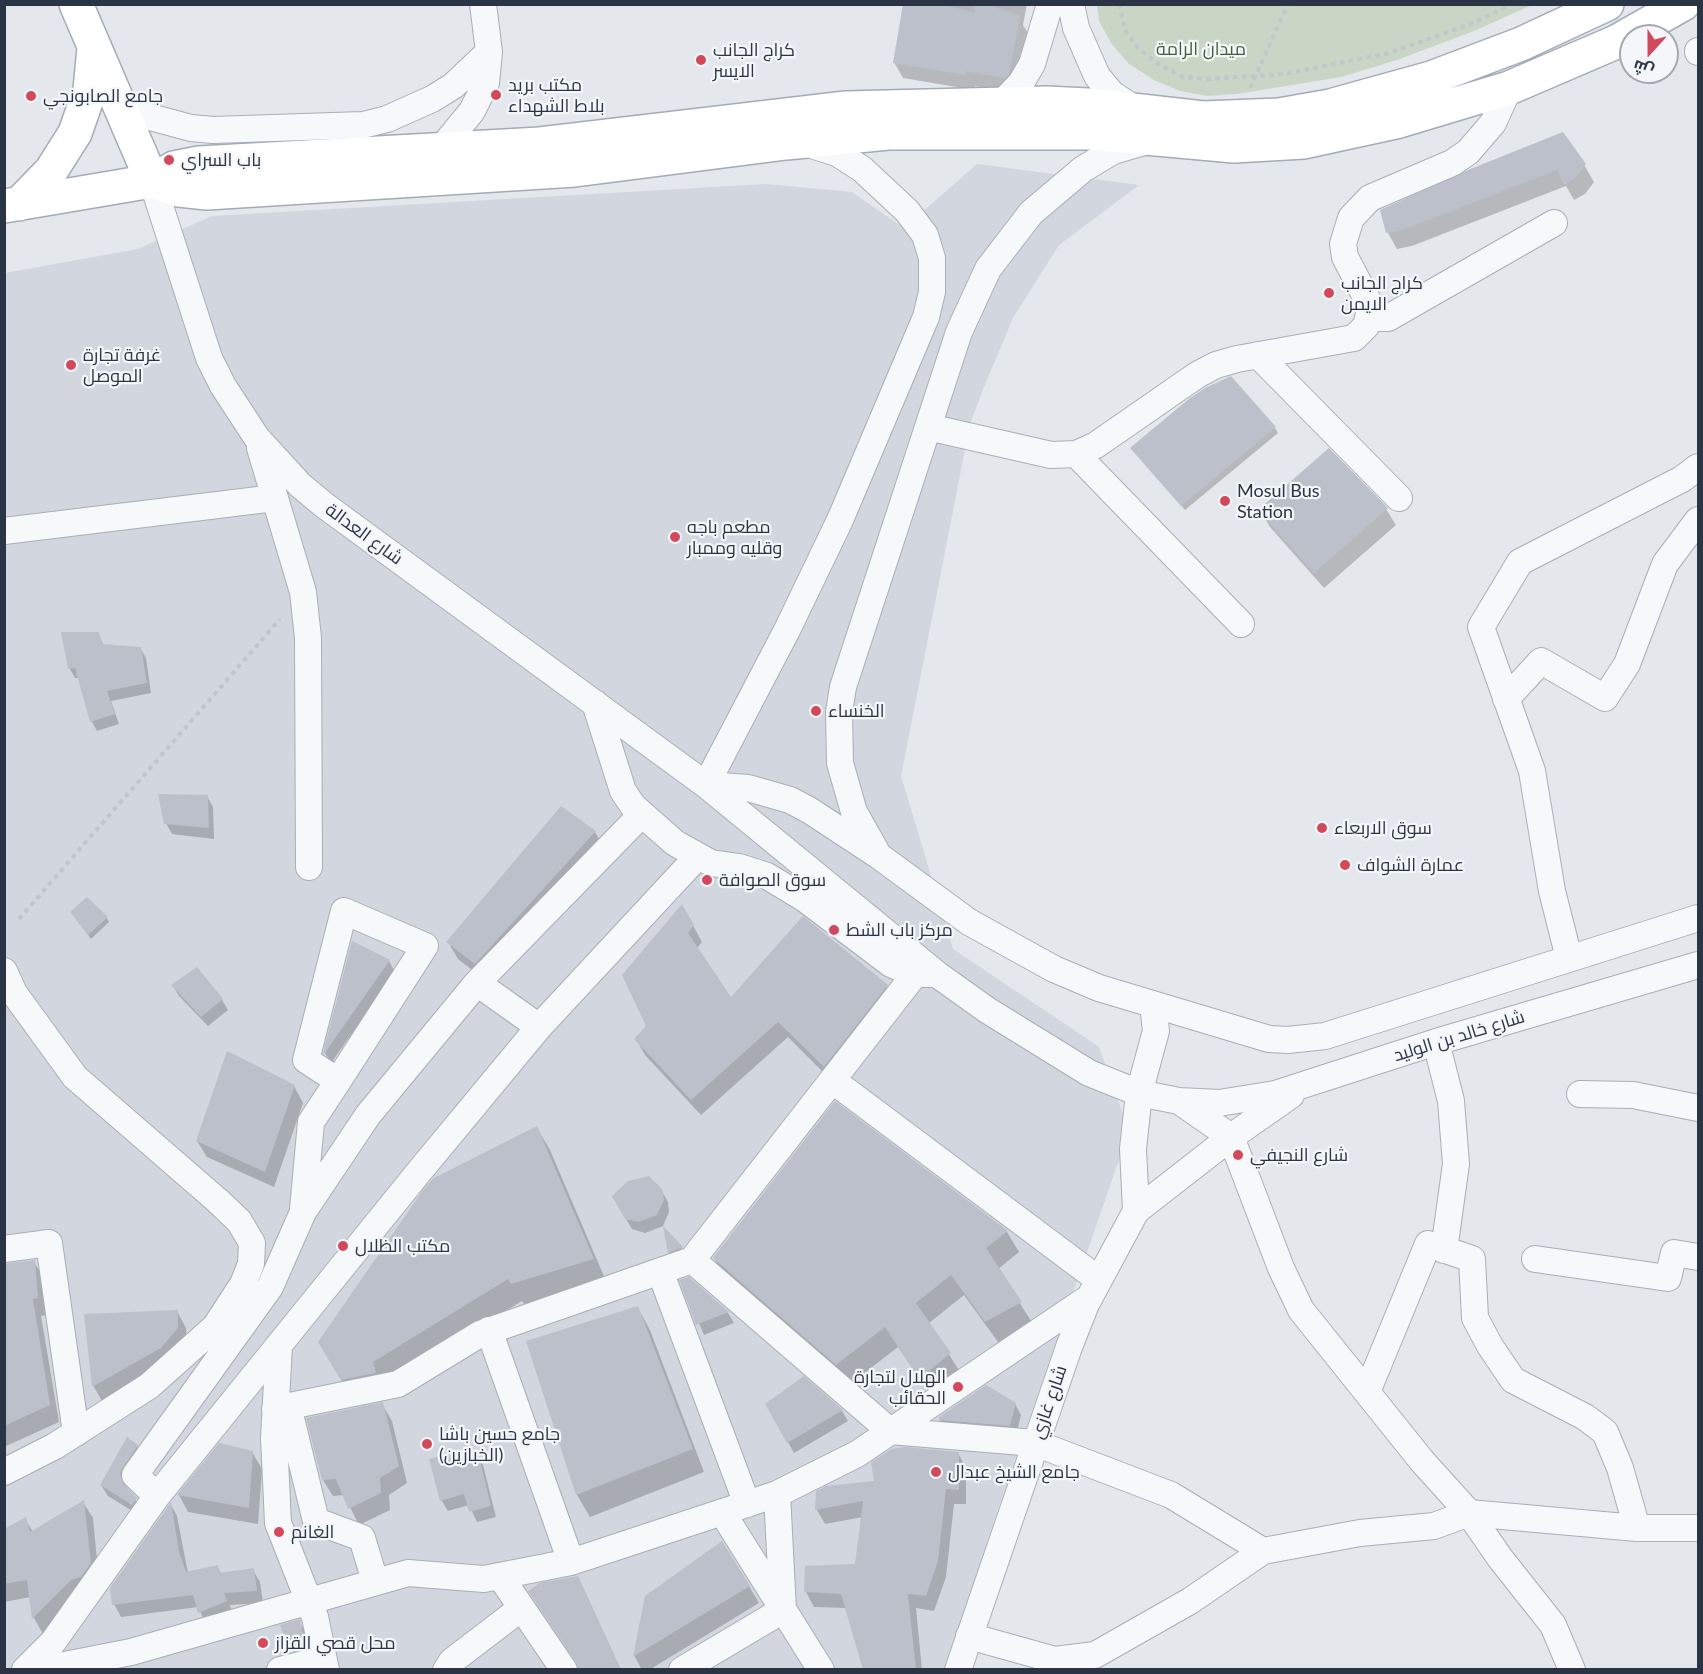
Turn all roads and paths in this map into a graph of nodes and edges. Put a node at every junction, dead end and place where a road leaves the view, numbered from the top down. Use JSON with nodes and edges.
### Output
{"nodes":[{"id":1,"x":76,"y":4,"type":"edge"},
{"id":2,"x":483,"y":4,"type":"edge"},
{"id":3,"x":1050,"y":4,"type":"edge"},
{"id":4,"x":1071,"y":4,"type":"edge"},
{"id":5,"x":1119,"y":4,"type":"edge"},
{"id":6,"x":1288,"y":4,"type":"edge"},
{"id":7,"x":1513,"y":4,"type":"edge"},
{"id":8,"x":1607,"y":4,"type":"edge"},
{"id":9,"x":1683,"y":4,"type":"edge"},
{"id":10,"x":94,"y":45,"type":"junction"},
{"id":11,"x":489,"y":52,"type":"junction"},
{"id":12,"x":1255,"y":76,"type":"junction"},
{"id":13,"x":1509,"y":88,"type":"junction"},
{"id":14,"x":117,"y":99,"type":"junction"},
{"id":15,"x":1002,"y":103,"type":"junction"},
{"id":16,"x":1138,"y":111,"type":"junction"},
{"id":17,"x":1237,"y":118,"type":"junction"},
{"id":18,"x":1164,"y":141,"type":"junction"},
{"id":19,"x":786,"y":142,"type":"junction"},
{"id":20,"x":440,"y":150,"type":"junction"},
{"id":21,"x":152,"y":180,"type":"junction"},
{"id":22,"x":12,"y":205,"type":"edge"},
{"id":23,"x":1554,"y":223,"type":"dead end"},
{"id":24,"x":1369,"y":318,"type":"junction"},
{"id":25,"x":1258,"y":356,"type":"junction"},
{"id":26,"x":928,"y":427,"type":"junction"},
{"id":27,"x":257,"y":438,"type":"junction"},
{"id":28,"x":1076,"y":454,"type":"junction"},
{"id":29,"x":1698,"y":467,"type":"edge"},
{"id":30,"x":275,"y":498,"type":"junction"},
{"id":31,"x":1399,"y":498,"type":"dead end"},
{"id":32,"x":1698,"y":520,"type":"edge"},
{"id":33,"x":4,"y":531,"type":"edge"},
{"id":34,"x":303,"y":592,"type":"junction"},
{"id":35,"x":1241,"y":624,"type":"dead end"},
{"id":36,"x":1506,"y":699,"type":"junction"},
{"id":37,"x":595,"y":703,"type":"junction"},
{"id":38,"x":706,"y":784,"type":"junction"},
{"id":39,"x":642,"y":814,"type":"junction"},
{"id":40,"x":879,"y":856,"type":"junction"},
{"id":41,"x":697,"y":857,"type":"junction"},
{"id":42,"x":309,"y":867,"type":"dead end"},
{"id":43,"x":1698,"y":918,"type":"edge"},
{"id":44,"x":19,"y":919,"type":"dead end"},
{"id":45,"x":1569,"y":958,"type":"junction"},
{"id":46,"x":1698,"y":964,"type":"edge"},
{"id":47,"x":4,"y":971,"type":"edge"},
{"id":48,"x":926,"y":974,"type":"junction"},
{"id":49,"x":477,"y":982,"type":"junction"},
{"id":50,"x":1153,"y":1005,"type":"junction"},
{"id":51,"x":539,"y":1027,"type":"junction"},
{"id":52,"x":1437,"y":1042,"type":"junction"},
{"id":53,"x":832,"y":1080,"type":"junction"},
{"id":54,"x":338,"y":1081,"type":"junction"},
{"id":55,"x":1305,"y":1086,"type":"junction"},
{"id":56,"x":1139,"y":1093,"type":"junction"},
{"id":57,"x":1580,"y":1094,"type":"dead end"},
{"id":58,"x":1179,"y":1101,"type":"junction"},
{"id":59,"x":1698,"y":1108,"type":"edge"},
{"id":60,"x":1231,"y":1137,"type":"junction"},
{"id":61,"x":1136,"y":1211,"type":"junction"},
{"id":62,"x":303,"y":1212,"type":"junction"},
{"id":63,"x":4,"y":1249,"type":"edge"},
{"id":64,"x":1444,"y":1250,"type":"junction"},
{"id":65,"x":1698,"y":1257,"type":"edge"},
{"id":66,"x":1535,"y":1259,"type":"dead end"},
{"id":67,"x":692,"y":1260,"type":"junction"},
{"id":68,"x":660,"y":1271,"type":"junction"},
{"id":69,"x":1094,"y":1288,"type":"junction"},
{"id":70,"x":489,"y":1330,"type":"junction"},
{"id":71,"x":279,"y":1345,"type":"junction"},
{"id":72,"x":1367,"y":1392,"type":"junction"},
{"id":73,"x":282,"y":1407,"type":"junction"},
{"id":74,"x":890,"y":1431,"type":"junction"},
{"id":75,"x":76,"y":1433,"type":"junction"},
{"id":76,"x":1035,"y":1443,"type":"junction"},
{"id":77,"x":4,"y":1472,"type":"edge"},
{"id":78,"x":777,"y":1494,"type":"junction"},
{"id":79,"x":157,"y":1496,"type":"junction"},
{"id":80,"x":747,"y":1504,"type":"junction"},
{"id":81,"x":722,"y":1512,"type":"junction"},
{"id":82,"x":1469,"y":1513,"type":"junction"},
{"id":83,"x":1637,"y":1528,"type":"junction"},
{"id":84,"x":1698,"y":1528,"type":"edge"},
{"id":85,"x":1263,"y":1551,"type":"junction"},
{"id":86,"x":571,"y":1562,"type":"junction"},
{"id":87,"x":500,"y":1576,"type":"junction"},
{"id":88,"x":375,"y":1581,"type":"junction"},
{"id":89,"x":308,"y":1599,"type":"junction"},
{"id":90,"x":520,"y":1609,"type":"junction"},
{"id":91,"x":783,"y":1610,"type":"junction"},
{"id":92,"x":969,"y":1636,"type":"junction"},
{"id":93,"x":324,"y":1664,"type":"edge"},
{"id":94,"x":1065,"y":1665,"type":"edge"},
{"id":95,"x":25,"y":1670,"type":"edge"},
{"id":96,"x":39,"y":1670,"type":"edge"},
{"id":97,"x":280,"y":1670,"type":"edge"},
{"id":98,"x":446,"y":1670,"type":"edge"},
{"id":99,"x":564,"y":1670,"type":"edge"},
{"id":100,"x":682,"y":1670,"type":"edge"},
{"id":101,"x":821,"y":1670,"type":"edge"},
{"id":102,"x":958,"y":1670,"type":"edge"},
{"id":103,"x":1572,"y":1670,"type":"edge"}],
"edges":[{"from":1,"to":10,"type":"main road"},
{"from":2,"to":11,"type":"street"},
{"from":3,"to":15,"type":"street"},
{"from":4,"to":16,"type":"street"},
{"from":5,"to":12,"type":"path"},
{"from":6,"to":12,"type":"path"},
{"from":7,"to":12,"type":"path"},
{"from":8,"to":17,"type":"main road"},
{"from":9,"to":13,"type":"main road"},
{"from":10,"to":14,"type":"main road"},
{"from":10,"to":22,"type":"main road"},
{"from":11,"to":14,"type":"street"},
{"from":11,"to":20,"type":"street"},
{"from":12,"to":17,"type":"path"},
{"from":13,"to":18,"type":"main road"},
{"from":13,"to":24,"type":"street"},
{"from":14,"to":21,"type":"main road"},
{"from":15,"to":16,"type":"main road"},
{"from":15,"to":20,"type":"main road"},
{"from":16,"to":17,"type":"main road"},
{"from":18,"to":19,"type":"main road"},
{"from":18,"to":26,"type":"street"},
{"from":19,"to":21,"type":"main road"},
{"from":19,"to":38,"type":"street"},
{"from":20,"to":21,"type":"main road"},
{"from":21,"to":22,"type":"main road"},
{"from":21,"to":27,"type":"street","name":"شارع العدالة"},
{"from":23,"to":24,"type":"street"},
{"from":24,"to":25,"type":"street"},
{"from":25,"to":28,"type":"street"},
{"from":25,"to":31,"type":"street"},
{"from":26,"to":28,"type":"street"},
{"from":26,"to":40,"type":"street"},
{"from":27,"to":30,"type":"street"},
{"from":27,"to":37,"type":"street","name":"شارع العدالة"},
{"from":28,"to":35,"type":"street"},
{"from":29,"to":36,"type":"street"},
{"from":30,"to":33,"type":"street"},
{"from":30,"to":34,"type":"street"},
{"from":32,"to":36,"type":"street"},
{"from":34,"to":42,"type":"street"},
{"from":34,"to":44,"type":"path"},
{"from":36,"to":45,"type":"street"},
{"from":37,"to":38,"type":"street","name":"شارع العدالة"},
{"from":37,"to":39,"type":"street"},
{"from":38,"to":40,"type":"street"},
{"from":38,"to":48,"type":"street","name":"شارع العدالة"},
{"from":39,"to":41,"type":"street"},
{"from":39,"to":49,"type":"street"},
{"from":40,"to":50,"type":"street"},
{"from":41,"to":48,"type":"street"},
{"from":41,"to":51,"type":"street"},
{"from":43,"to":45,"type":"street"},
{"from":45,"to":50,"type":"street"},
{"from":46,"to":52,"type":"street","name":"شارع خالد بن الوليد"},
{"from":47,"to":75,"type":"street"},
{"from":48,"to":53,"type":"street"},
{"from":48,"to":56,"type":"street"},
{"from":49,"to":51,"type":"street"},
{"from":49,"to":62,"type":"street"},
{"from":50,"to":56,"type":"street"},
{"from":51,"to":71,"type":"street"},
{"from":52,"to":55,"type":"street","name":"شارع خالد بن الوليد"},
{"from":52,"to":64,"type":"street"},
{"from":53,"to":67,"type":"street"},
{"from":53,"to":69,"type":"street"},
{"from":54,"to":54,"type":"street"},
{"from":54,"to":62,"type":"street"},
{"from":55,"to":58,"type":"street","name":"شارع خالد بن الوليد"},
{"from":55,"to":60,"type":"street","name":"شارع غازي"},
{"from":56,"to":58,"type":"street"},
{"from":56,"to":61,"type":"street"},
{"from":57,"to":59,"type":"street"},
{"from":58,"to":60,"type":"street"},
{"from":60,"to":61,"type":"street","name":"شارع غازي"},
{"from":60,"to":72,"type":"street"},
{"from":61,"to":69,"type":"street","name":"شارع غازي"},
{"from":62,"to":79,"type":"street"},
{"from":63,"to":75,"type":"street"},
{"from":64,"to":72,"type":"street"},
{"from":64,"to":83,"type":"street"},
{"from":65,"to":66,"type":"street"},
{"from":67,"to":68,"type":"street"},
{"from":67,"to":74,"type":"street"},
{"from":68,"to":70,"type":"street"},
{"from":68,"to":80,"type":"street"},
{"from":69,"to":74,"type":"street"},
{"from":69,"to":76,"type":"street","name":"شارع غازي"},
{"from":70,"to":73,"type":"street"},
{"from":70,"to":86,"type":"street"},
{"from":71,"to":73,"type":"street"},
{"from":71,"to":79,"type":"street"},
{"from":72,"to":82,"type":"street"},
{"from":73,"to":88,"type":"street"},
{"from":73,"to":89,"type":"street"},
{"from":74,"to":76,"type":"street"},
{"from":74,"to":78,"type":"street"},
{"from":75,"to":77,"type":"street"},
{"from":76,"to":85,"type":"street"},
{"from":76,"to":92,"type":"street","name":"شارع غازي"},
{"from":78,"to":80,"type":"street"},
{"from":78,"to":91,"type":"street"},
{"from":79,"to":95,"type":"street"},
{"from":80,"to":81,"type":"street"},
{"from":81,"to":86,"type":"street"},
{"from":81,"to":91,"type":"street"},
{"from":82,"to":83,"type":"street"},
{"from":82,"to":85,"type":"street"},
{"from":82,"to":103,"type":"street"},
{"from":83,"to":84,"type":"street"},
{"from":85,"to":94,"type":"street"},
{"from":86,"to":87,"type":"street"},
{"from":87,"to":88,"type":"street"},
{"from":87,"to":90,"type":"street"},
{"from":88,"to":89,"type":"street"},
{"from":89,"to":93,"type":"street"},
{"from":89,"to":96,"type":"street"},
{"from":90,"to":98,"type":"street"},
{"from":90,"to":99,"type":"street"},
{"from":91,"to":100,"type":"street"},
{"from":91,"to":101,"type":"street"},
{"from":92,"to":94,"type":"street"},
{"from":92,"to":102,"type":"street","name":"شارع غازي"},
{"from":93,"to":97,"type":"street"}]}
